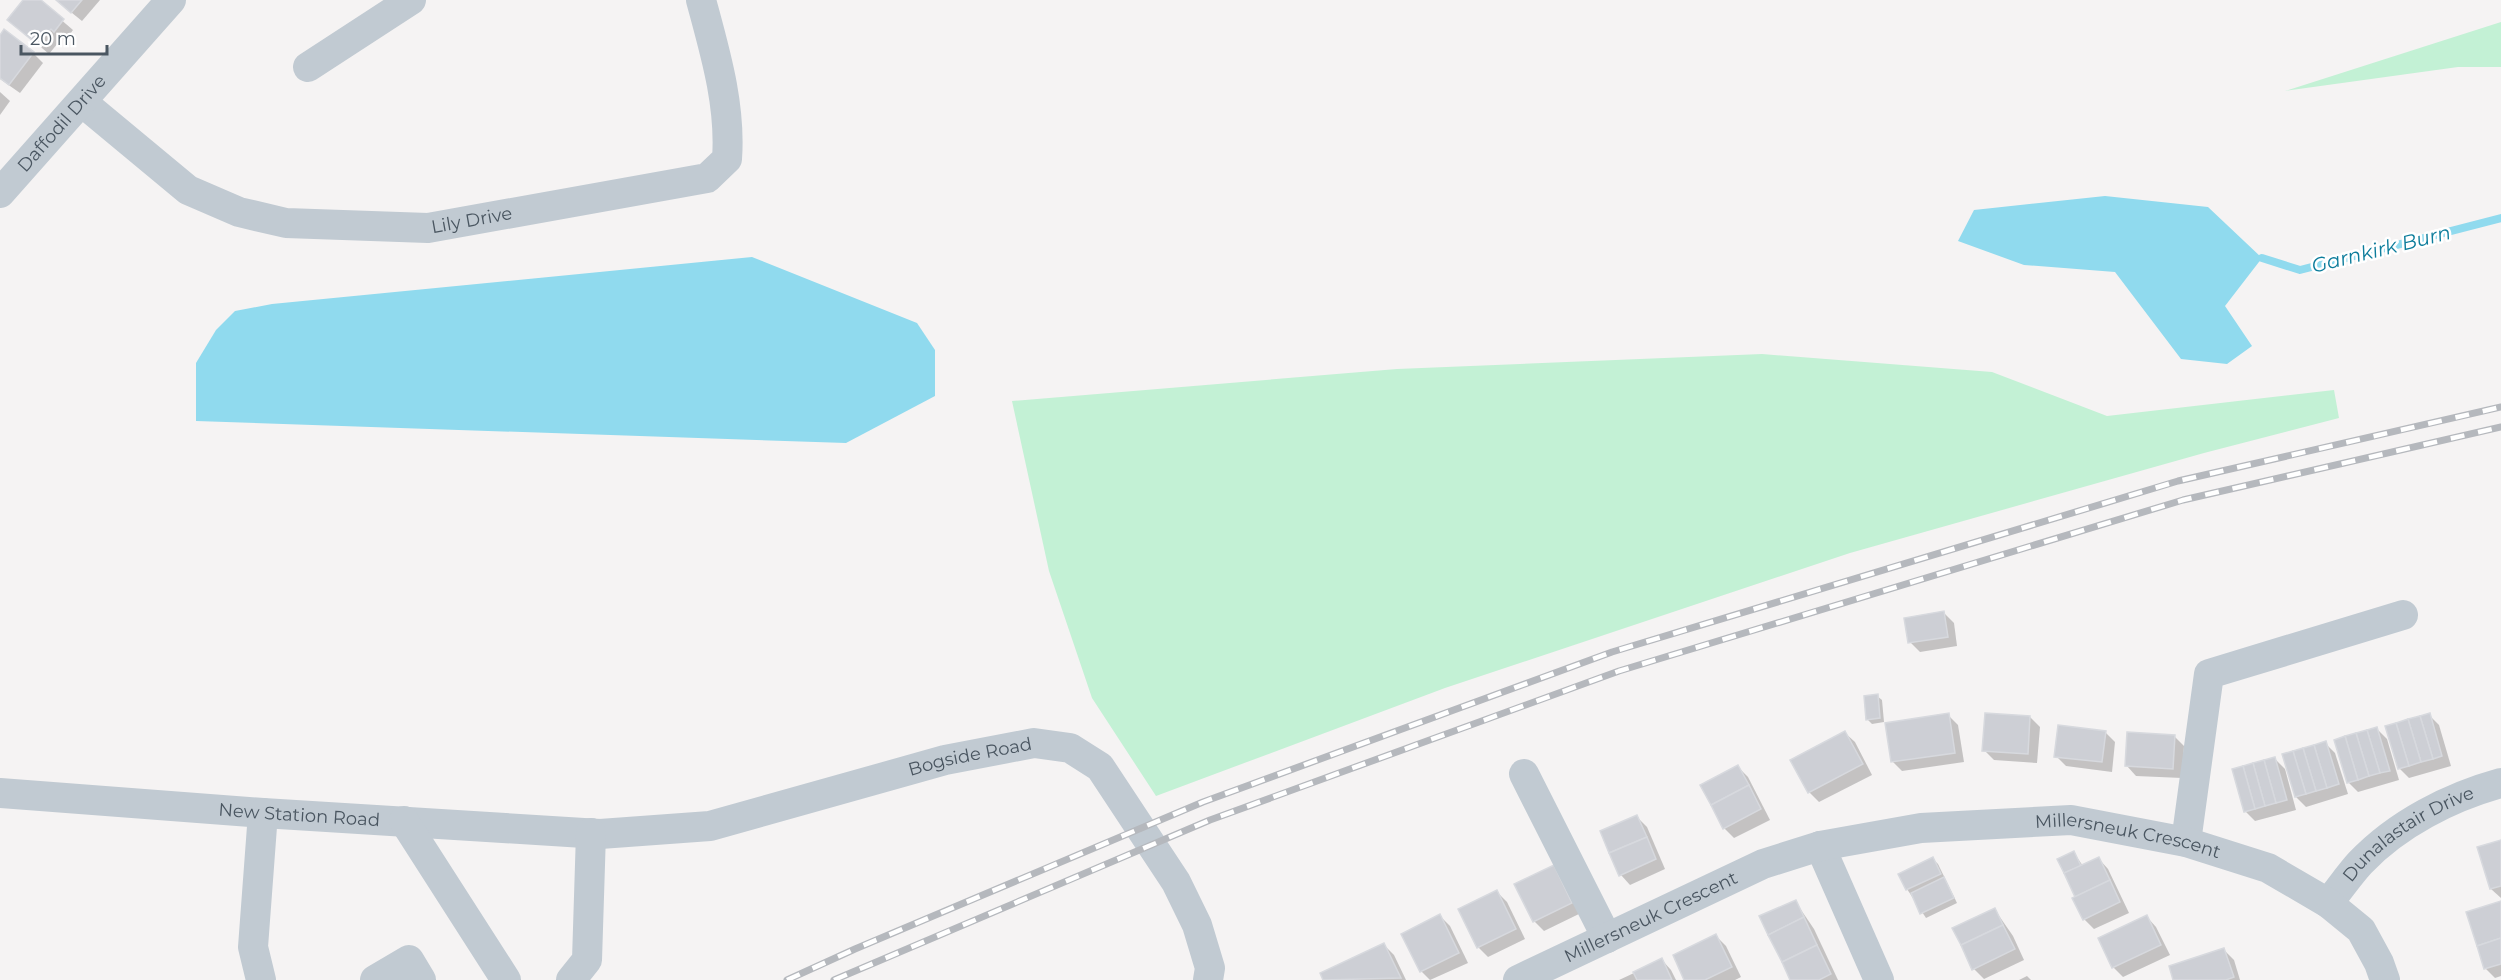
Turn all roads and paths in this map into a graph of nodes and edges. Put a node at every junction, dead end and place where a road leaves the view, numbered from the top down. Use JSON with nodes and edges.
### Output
{"nodes":[{"id":1,"x":171,"y":0,"type":"edge"},
{"id":2,"x":411,"y":0,"type":"edge"},
{"id":3,"x":701,"y":0,"type":"edge"},
{"id":4,"x":308,"y":67,"type":"dead end"},
{"id":5,"x":82,"y":102,"type":"junction"},
{"id":6,"x":0,"y":193,"type":"edge"},
{"id":7,"x":2403,"y":615,"type":"dead end"},
{"id":8,"x":1524,"y":774,"type":"dead end"},
{"id":9,"x":2501,"y":783,"type":"edge"},
{"id":10,"x":0,"y":793,"type":"edge"},
{"id":11,"x":263,"y":813,"type":"junction"},
{"id":12,"x":404,"y":821,"type":"junction"},
{"id":13,"x":596,"y":834,"type":"junction"},
{"id":14,"x":2186,"y":842,"type":"junction"},
{"id":15,"x":1820,"y":846,"type":"junction"},
{"id":16,"x":2328,"y":903,"type":"junction"},
{"id":17,"x":1607,"y":938,"type":"junction"},
{"id":18,"x":261,"y":980,"type":"edge"},
{"id":19,"x":375,"y":980,"type":"edge"},
{"id":20,"x":422,"y":980,"type":"edge"},
{"id":21,"x":506,"y":980,"type":"edge"},
{"id":22,"x":571,"y":980,"type":"edge"},
{"id":23,"x":1208,"y":980,"type":"edge"},
{"id":24,"x":1518,"y":980,"type":"edge"},
{"id":25,"x":1879,"y":980,"type":"edge"},
{"id":26,"x":2385,"y":980,"type":"edge"}],
"edges":[{"from":1,"to":5,"type":"street","name":"Daffodil Drive"},
{"from":2,"to":4,"type":"street"},
{"from":3,"to":5,"type":"street","name":"Lily Drive"},
{"from":5,"to":6,"type":"street","name":"Daffodil Drive"},
{"from":7,"to":14,"type":"street"},
{"from":8,"to":17,"type":"street"},
{"from":9,"to":16,"type":"street","name":"Dunalastair Drive"},
{"from":10,"to":11,"type":"street","name":"New Station Road"},
{"from":11,"to":12,"type":"street","name":"New Station Road"},
{"from":11,"to":18,"type":"street"},
{"from":12,"to":13,"type":"street","name":"New Station Road"},
{"from":12,"to":21,"type":"street"},
{"from":13,"to":22,"type":"street"},
{"from":13,"to":23,"type":"street","name":"Bogside Road"},
{"from":14,"to":15,"type":"street","name":"Millersneuk Crescent"},
{"from":14,"to":16,"type":"street","name":"Millersneuk Crescent"},
{"from":15,"to":17,"type":"street","name":"Millersneuk Crescent"},
{"from":15,"to":25,"type":"street"},
{"from":16,"to":26,"type":"street","name":"Millersneuk Crescent"},
{"from":17,"to":24,"type":"street","name":"Millersneuk Crescent"},
{"from":19,"to":20,"type":"street"}]}
